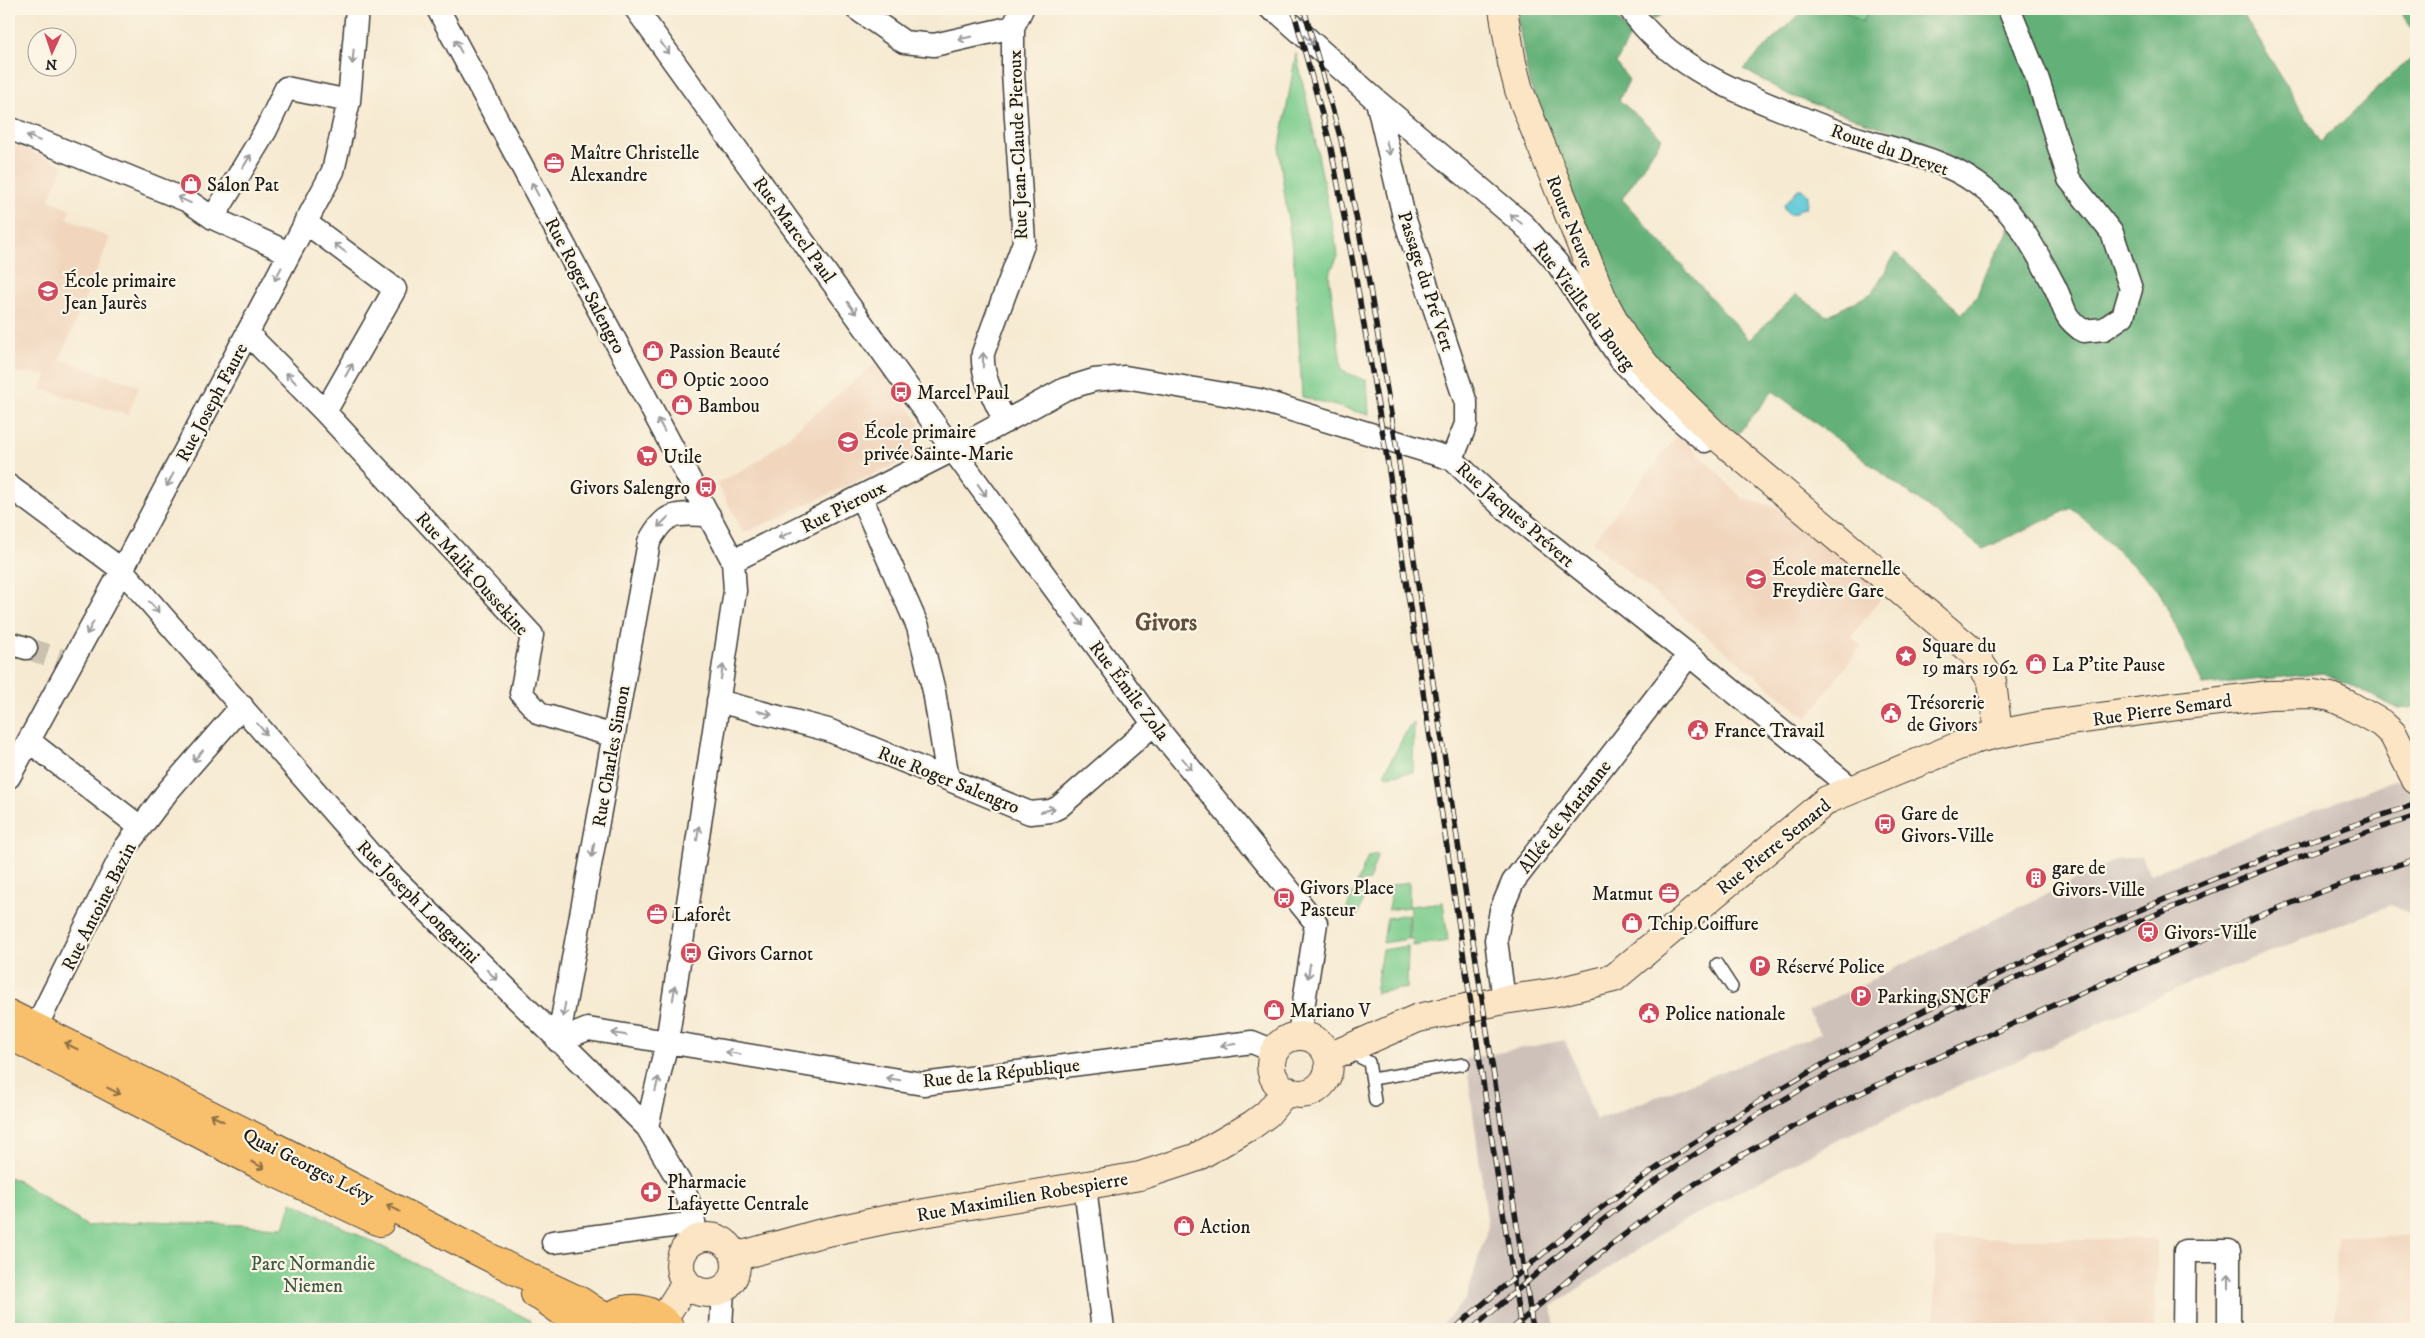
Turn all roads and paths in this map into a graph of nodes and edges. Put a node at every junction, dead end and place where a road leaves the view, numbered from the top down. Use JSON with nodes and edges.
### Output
{"nodes":[{"id":1,"x":357,"y":9,"type":"edge"},
{"id":2,"x":438,"y":9,"type":"edge"},
{"id":3,"x":636,"y":9,"type":"edge"},
{"id":4,"x":857,"y":9,"type":"edge"},
{"id":5,"x":1271,"y":9,"type":"edge"},
{"id":6,"x":1503,"y":9,"type":"edge"},
{"id":7,"x":1630,"y":9,"type":"edge"},
{"id":8,"x":2009,"y":9,"type":"edge"},
{"id":9,"x":1017,"y":14,"type":"edge"},
{"id":10,"x":1377,"y":100,"type":"junction"},
{"id":11,"x":349,"y":101,"type":"junction"},
{"id":12,"x":9,"y":128,"type":"edge"},
{"id":13,"x":213,"y":218,"type":"junction"},
{"id":14,"x":305,"y":222,"type":"junction"},
{"id":15,"x":289,"y":253,"type":"junction"},
{"id":16,"x":247,"y":333,"type":"junction"},
{"id":17,"x":325,"y":412,"type":"junction"},
{"id":18,"x":1005,"y":422,"type":"junction"},
{"id":19,"x":953,"y":450,"type":"junction"},
{"id":20,"x":1452,"y":459,"type":"junction"},
{"id":21,"x":9,"y":486,"type":"edge"},
{"id":22,"x":1777,"y":488,"type":"junction"},
{"id":23,"x":861,"y":497,"type":"junction"},
{"id":24,"x":709,"y":515,"type":"junction"},
{"id":25,"x":734,"y":561,"type":"junction"},
{"id":26,"x":122,"y":570,"type":"junction"},
{"id":27,"x":1689,"y":655,"type":"junction"},
{"id":28,"x":718,"y":700,"type":"junction"},
{"id":29,"x":242,"y":706,"type":"junction"},
{"id":30,"x":1153,"y":723,"type":"junction"},
{"id":31,"x":1998,"y":734,"type":"junction"},
{"id":32,"x":614,"y":736,"type":"junction"},
{"id":33,"x":29,"y":741,"type":"junction"},
{"id":34,"x":9,"y":777,"type":"edge"},
{"id":35,"x":948,"y":779,"type":"junction"},
{"id":36,"x":2416,"y":780,"type":"edge"},
{"id":37,"x":1851,"y":788,"type":"junction"},
{"id":38,"x":140,"y":827,"type":"junction"},
{"id":39,"x":1717,"y":964,"type":"dead end"},
{"id":40,"x":1732,"y":987,"type":"dead end"},
{"id":41,"x":1504,"y":1000,"type":"junction"},
{"id":42,"x":9,"y":1014,"type":"edge"},
{"id":43,"x":24,"y":1036,"type":"edge"},
{"id":44,"x":1299,"y":1036,"type":"junction"},
{"id":45,"x":558,"y":1041,"type":"junction"},
{"id":46,"x":667,"y":1042,"type":"junction"},
{"id":47,"x":1274,"y":1051,"type":"junction"},
{"id":48,"x":1329,"y":1063,"type":"junction"},
{"id":49,"x":1464,"y":1064,"type":"dead end"},
{"id":50,"x":1372,"y":1079,"type":"junction"},
{"id":51,"x":1287,"y":1090,"type":"junction"},
{"id":52,"x":1375,"y":1101,"type":"dead end"},
{"id":53,"x":647,"y":1127,"type":"junction"},
{"id":54,"x":1085,"y":1187,"type":"junction"},
{"id":55,"x":696,"y":1231,"type":"junction"},
{"id":56,"x":553,"y":1242,"type":"dead end"},
{"id":57,"x":735,"y":1257,"type":"junction"},
{"id":58,"x":686,"y":1283,"type":"junction"},
{"id":59,"x":723,"y":1288,"type":"junction"},
{"id":60,"x":667,"y":1324,"type":"edge"},
{"id":61,"x":597,"y":1326,"type":"edge"},
{"id":62,"x":721,"y":1329,"type":"edge"},
{"id":63,"x":1103,"y":1329,"type":"edge"},
{"id":64,"x":2184,"y":1329,"type":"edge"},
{"id":65,"x":2229,"y":1329,"type":"edge"}],
"edges":[{"from":1,"to":11,"type":"street","name":"Rue Joseph Faure","one_way":true},
{"from":24,"to":2,"type":"street","name":"Rue Roger Salengro","one_way":true},
{"from":3,"to":19,"type":"street","name":"Rue Marcel Paul","one_way":true},
{"from":9,"to":4,"type":"street","one_way":true},
{"from":5,"to":10,"type":"street","name":"Rue Vieille du Bourg","one_way":true},
{"from":6,"to":22,"type":"main road","name":"Route Neuve"},
{"from":7,"to":8,"type":"street","name":"Route du Drevet"},
{"from":18,"to":9,"type":"street","name":"Rue Jean-Claude Pieroux","one_way":true},
{"from":10,"to":20,"type":"street","name":"Passage du Pré Vert","one_way":true},
{"from":22,"to":10,"type":"street","name":"Rue Vieille du Bourg","one_way":true},
{"from":13,"to":11,"type":"street","one_way":true},
{"from":11,"to":14,"type":"street","name":"Rue Joseph Faure"},
{"from":13,"to":12,"type":"street","one_way":true},
{"from":13,"to":15,"type":"street"},
{"from":14,"to":15,"type":"street","name":"Rue Joseph Faure"},
{"from":17,"to":14,"type":"street","one_way":true},
{"from":15,"to":16,"type":"street","name":"Rue Joseph Faure","one_way":true},
{"from":17,"to":16,"type":"street","name":"Rue Malik Oussekine","one_way":true},
{"from":16,"to":26,"type":"street","name":"Rue Joseph Faure","one_way":true},
{"from":17,"to":32,"type":"street","name":"Rue Malik Oussekine"},
{"from":18,"to":19,"type":"street","name":"Rue Pieroux"},
{"from":18,"to":20,"type":"street","name":"Rue Jacques Prévert"},
{"from":19,"to":23,"type":"street","name":"Rue Pieroux"},
{"from":19,"to":30,"type":"street","name":"Rue Émile Zola","one_way":true},
{"from":20,"to":27,"type":"street","name":"Rue Jacques Prévert"},
{"from":21,"to":26,"type":"street","name":"Rue Joseph Longarini"},
{"from":22,"to":31,"type":"main road","name":"Rue Vieille du Bourg"},
{"from":23,"to":25,"type":"street","name":"Rue Pieroux","one_way":true},
{"from":23,"to":35,"type":"street"},
{"from":24,"to":25,"type":"street","name":"Rue Roger Salengro"},
{"from":24,"to":32,"type":"street","name":"Rue Charles Simon","one_way":true},
{"from":28,"to":25,"type":"street","one_way":true},
{"from":26,"to":29,"type":"street","name":"Rue Joseph Longarini","one_way":true},
{"from":26,"to":33,"type":"street","name":"Rue Joseph Faure","one_way":true},
{"from":27,"to":37,"type":"street","name":"Rue Jacques Prévert"},
{"from":27,"to":41,"type":"street","name":"Allée de Marianne"},
{"from":28,"to":35,"type":"street","name":"Rue Roger Salengro","one_way":true},
{"from":46,"to":28,"type":"street","one_way":true},
{"from":29,"to":38,"type":"street","name":"Rue Antoine Bazin","one_way":true},
{"from":29,"to":45,"type":"street","name":"Rue Joseph Longarini","one_way":true},
{"from":35,"to":30,"type":"street","name":"Rue Roger Salengro","one_way":true},
{"from":30,"to":44,"type":"street","name":"Rue Émile Zola","one_way":true},
{"from":31,"to":36,"type":"main road","name":"Rue Pierre Semard"},
{"from":31,"to":37,"type":"main road","name":"Rue Pierre Semard"},
{"from":32,"to":45,"type":"street","name":"Rue Charles Simon","one_way":true},
{"from":33,"to":34,"type":"street","name":"Rue Joseph Faure"},
{"from":33,"to":38,"type":"street"},
{"from":37,"to":41,"type":"main road","name":"Rue Pierre Semard"},
{"from":38,"to":43,"type":"street","name":"Rue Antoine Bazin"},
{"from":39,"to":40,"type":"lane"},
{"from":41,"to":48,"type":"main road","name":"Rue Pierre Semard"},
{"from":42,"to":43,"type":"main road","name":"Quai Georges Lévy"},
{"from":43,"to":61,"type":"main road","name":"Quai Georges Lévy"},
{"from":44,"to":47,"type":"main road"},
{"from":44,"to":48,"type":"main road"},
{"from":46,"to":45,"type":"street","name":"Rue de la République","one_way":true},
{"from":45,"to":53,"type":"street","name":"Rue Joseph Longarini"},
{"from":47,"to":46,"type":"street","name":"Rue de la République","one_way":true},
{"from":53,"to":46,"type":"street","one_way":true},
{"from":47,"to":51,"type":"main road"},
{"from":48,"to":50,"type":"lane"},
{"from":48,"to":51,"type":"main road"},
{"from":49,"to":50,"type":"lane"},
{"from":50,"to":52,"type":"lane"},
{"from":51,"to":54,"type":"main road","name":"Rue Maximilien Robespierre"},
{"from":53,"to":55,"type":"street","name":"Rue Joseph Longarini"},
{"from":54,"to":57,"type":"main road","name":"Rue Maximilien Robespierre"},
{"from":54,"to":63,"type":"street"},
{"from":55,"to":56,"type":"street"},
{"from":55,"to":57,"type":"main road"},
{"from":55,"to":58,"type":"main road"},
{"from":57,"to":59,"type":"main road"},
{"from":58,"to":59,"type":"main road"},
{"from":58,"to":60,"type":"main road"},
{"from":59,"to":62,"type":"street"},
{"from":60,"to":61,"type":"main road"},
{"from":65,"to":64,"type":"street","one_way":true}]}
